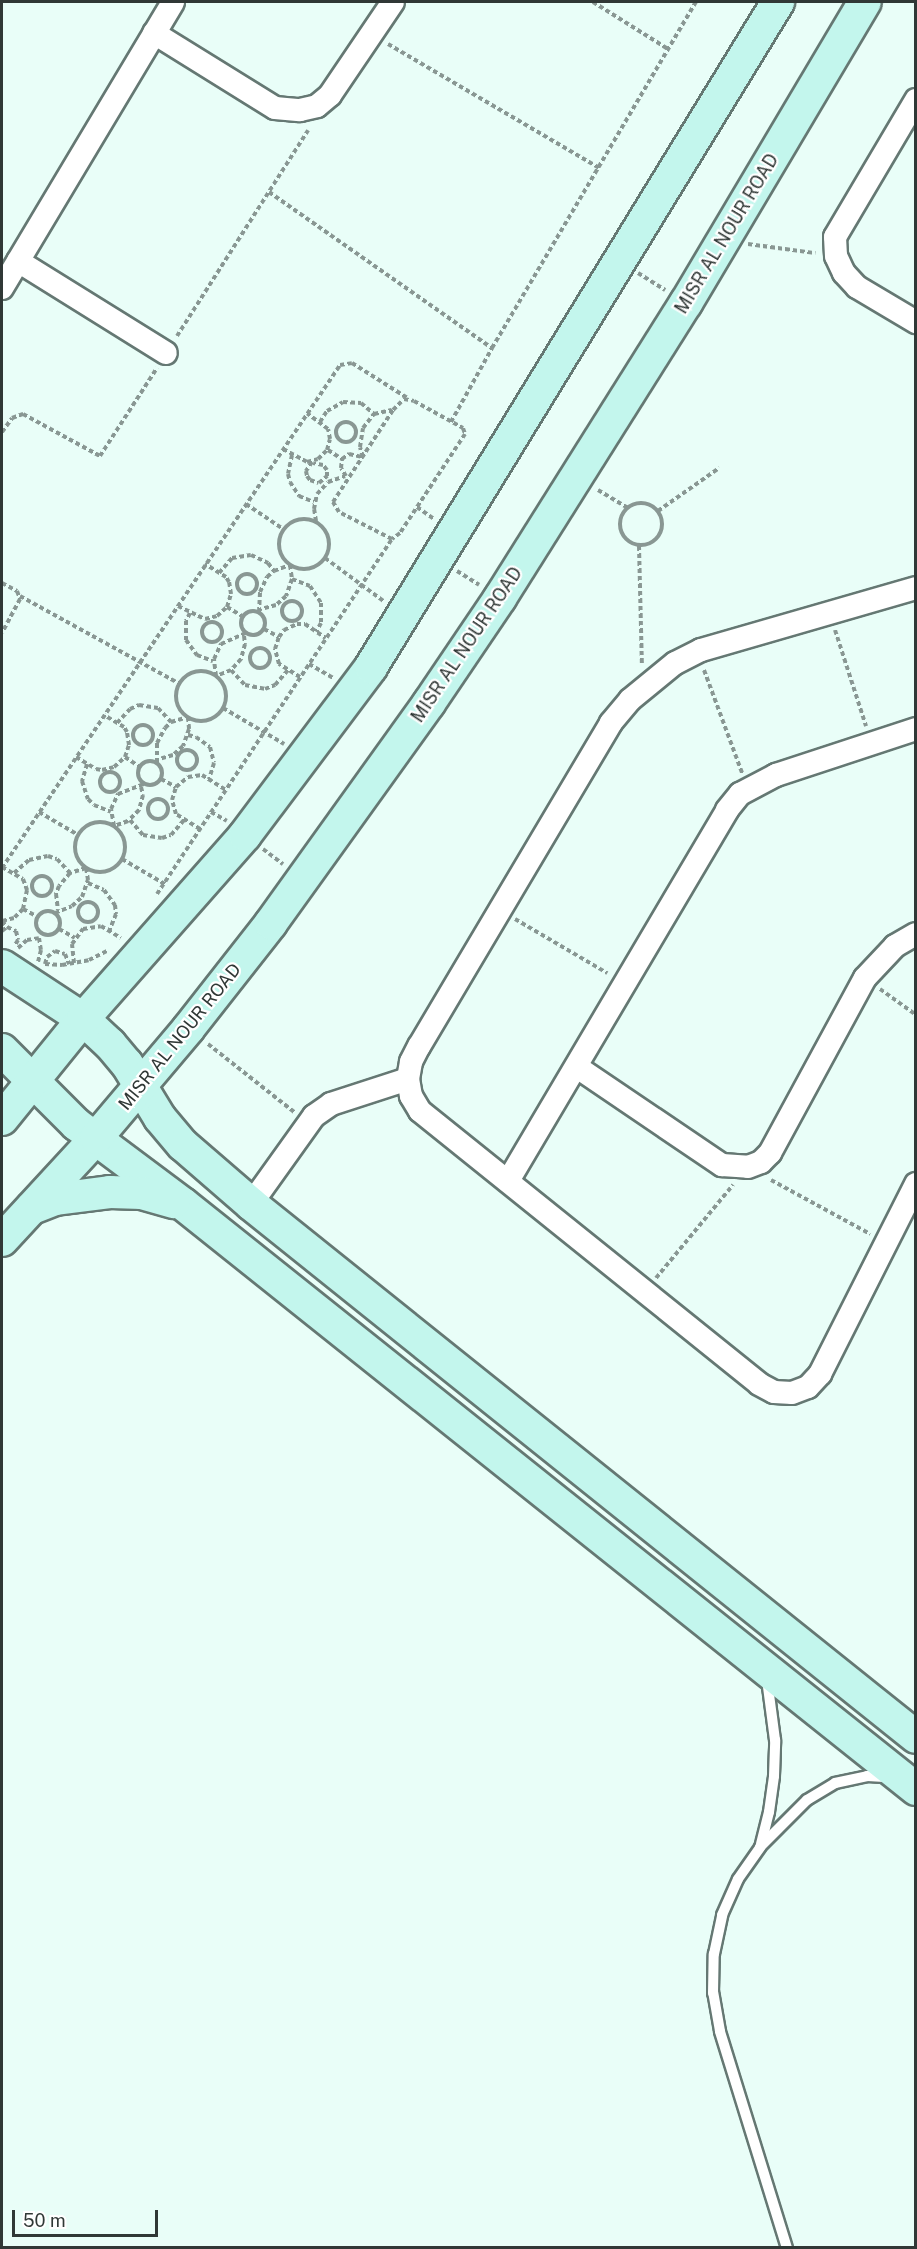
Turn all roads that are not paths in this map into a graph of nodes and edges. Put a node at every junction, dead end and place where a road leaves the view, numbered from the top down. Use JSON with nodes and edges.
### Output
{"nodes":[{"id":1,"x":173,"y":2,"type":"edge"},
{"id":2,"x":393,"y":2,"type":"edge"},
{"id":3,"x":778,"y":2,"type":"edge"},
{"id":4,"x":865,"y":2,"type":"edge"},
{"id":5,"x":154,"y":33,"type":"junction"},
{"id":6,"x":915,"y":100,"type":"edge"},
{"id":7,"x":18,"y":261,"type":"junction"},
{"id":8,"x":2,"y":288,"type":"edge"},
{"id":9,"x":915,"y":322,"type":"edge"},
{"id":10,"x":166,"y":353,"type":"road end"},
{"id":11,"x":915,"y":588,"type":"edge"},
{"id":12,"x":915,"y":729,"type":"edge"},
{"id":13,"x":915,"y":934,"type":"edge"},
{"id":14,"x":12,"y":955,"type":"edge"},
{"id":15,"x":83,"y":1019,"type":"junction"},
{"id":16,"x":2,"y":1050,"type":"edge"},
{"id":17,"x":577,"y":1067,"type":"junction"},
{"id":18,"x":408,"y":1079,"type":"junction"},
{"id":19,"x":34,"y":1081,"type":"junction"},
{"id":20,"x":140,"y":1088,"type":"junction"},
{"id":21,"x":2,"y":1119,"type":"edge"},
{"id":22,"x":96,"y":1138,"type":"junction"},
{"id":23,"x":508,"y":1181,"type":"junction"},
{"id":24,"x":915,"y":1184,"type":"edge"},
{"id":25,"x":183,"y":1204,"type":"junction"},
{"id":26,"x":252,"y":1204,"type":"junction"},
{"id":27,"x":31,"y":1208,"type":"junction"},
{"id":28,"x":2,"y":1240,"type":"edge"},
{"id":29,"x":765,"y":1669,"type":"junction"},
{"id":30,"x":915,"y":1737,"type":"edge"},
{"id":31,"x":908,"y":1784,"type":"edge"},
{"id":32,"x":760,"y":1847,"type":"junction"},
{"id":33,"x":786,"y":2247,"type":"edge"}],
"edges":[{"from":1,"to":5,"type":"street"},
{"from":2,"to":5,"type":"street"},
{"from":3,"to":15,"type":"street"},
{"from":4,"to":20,"type":"street","name":"MISR AL NOUR ROAD"},
{"from":5,"to":7,"type":"street"},
{"from":6,"to":9,"type":"street"},
{"from":7,"to":8,"type":"street"},
{"from":7,"to":10,"type":"street"},
{"from":11,"to":18,"type":"street"},
{"from":12,"to":17,"type":"street"},
{"from":13,"to":17,"type":"street"},
{"from":14,"to":15,"type":"street"},
{"from":15,"to":19,"type":"street"},
{"from":15,"to":20,"type":"street"},
{"from":16,"to":19,"type":"street"},
{"from":17,"to":23,"type":"street"},
{"from":18,"to":23,"type":"street"},
{"from":18,"to":26,"type":"street"},
{"from":19,"to":21,"type":"street"},
{"from":19,"to":22,"type":"street"},
{"from":20,"to":22,"type":"street","name":"MISR AL NOUR ROAD"},
{"from":20,"to":26,"type":"street"},
{"from":22,"to":25,"type":"street"},
{"from":22,"to":27,"type":"street","name":"MISR AL NOUR ROAD"},
{"from":23,"to":24,"type":"street"},
{"from":25,"to":27,"type":"street"},
{"from":25,"to":29,"type":"street"},
{"from":26,"to":30,"type":"street"},
{"from":27,"to":28,"type":"street","name":"MISR AL NOUR ROAD"},
{"from":29,"to":31,"type":"street"},
{"from":29,"to":32,"type":"lane"},
{"from":31,"to":32,"type":"lane"},
{"from":32,"to":33,"type":"lane"}]}
